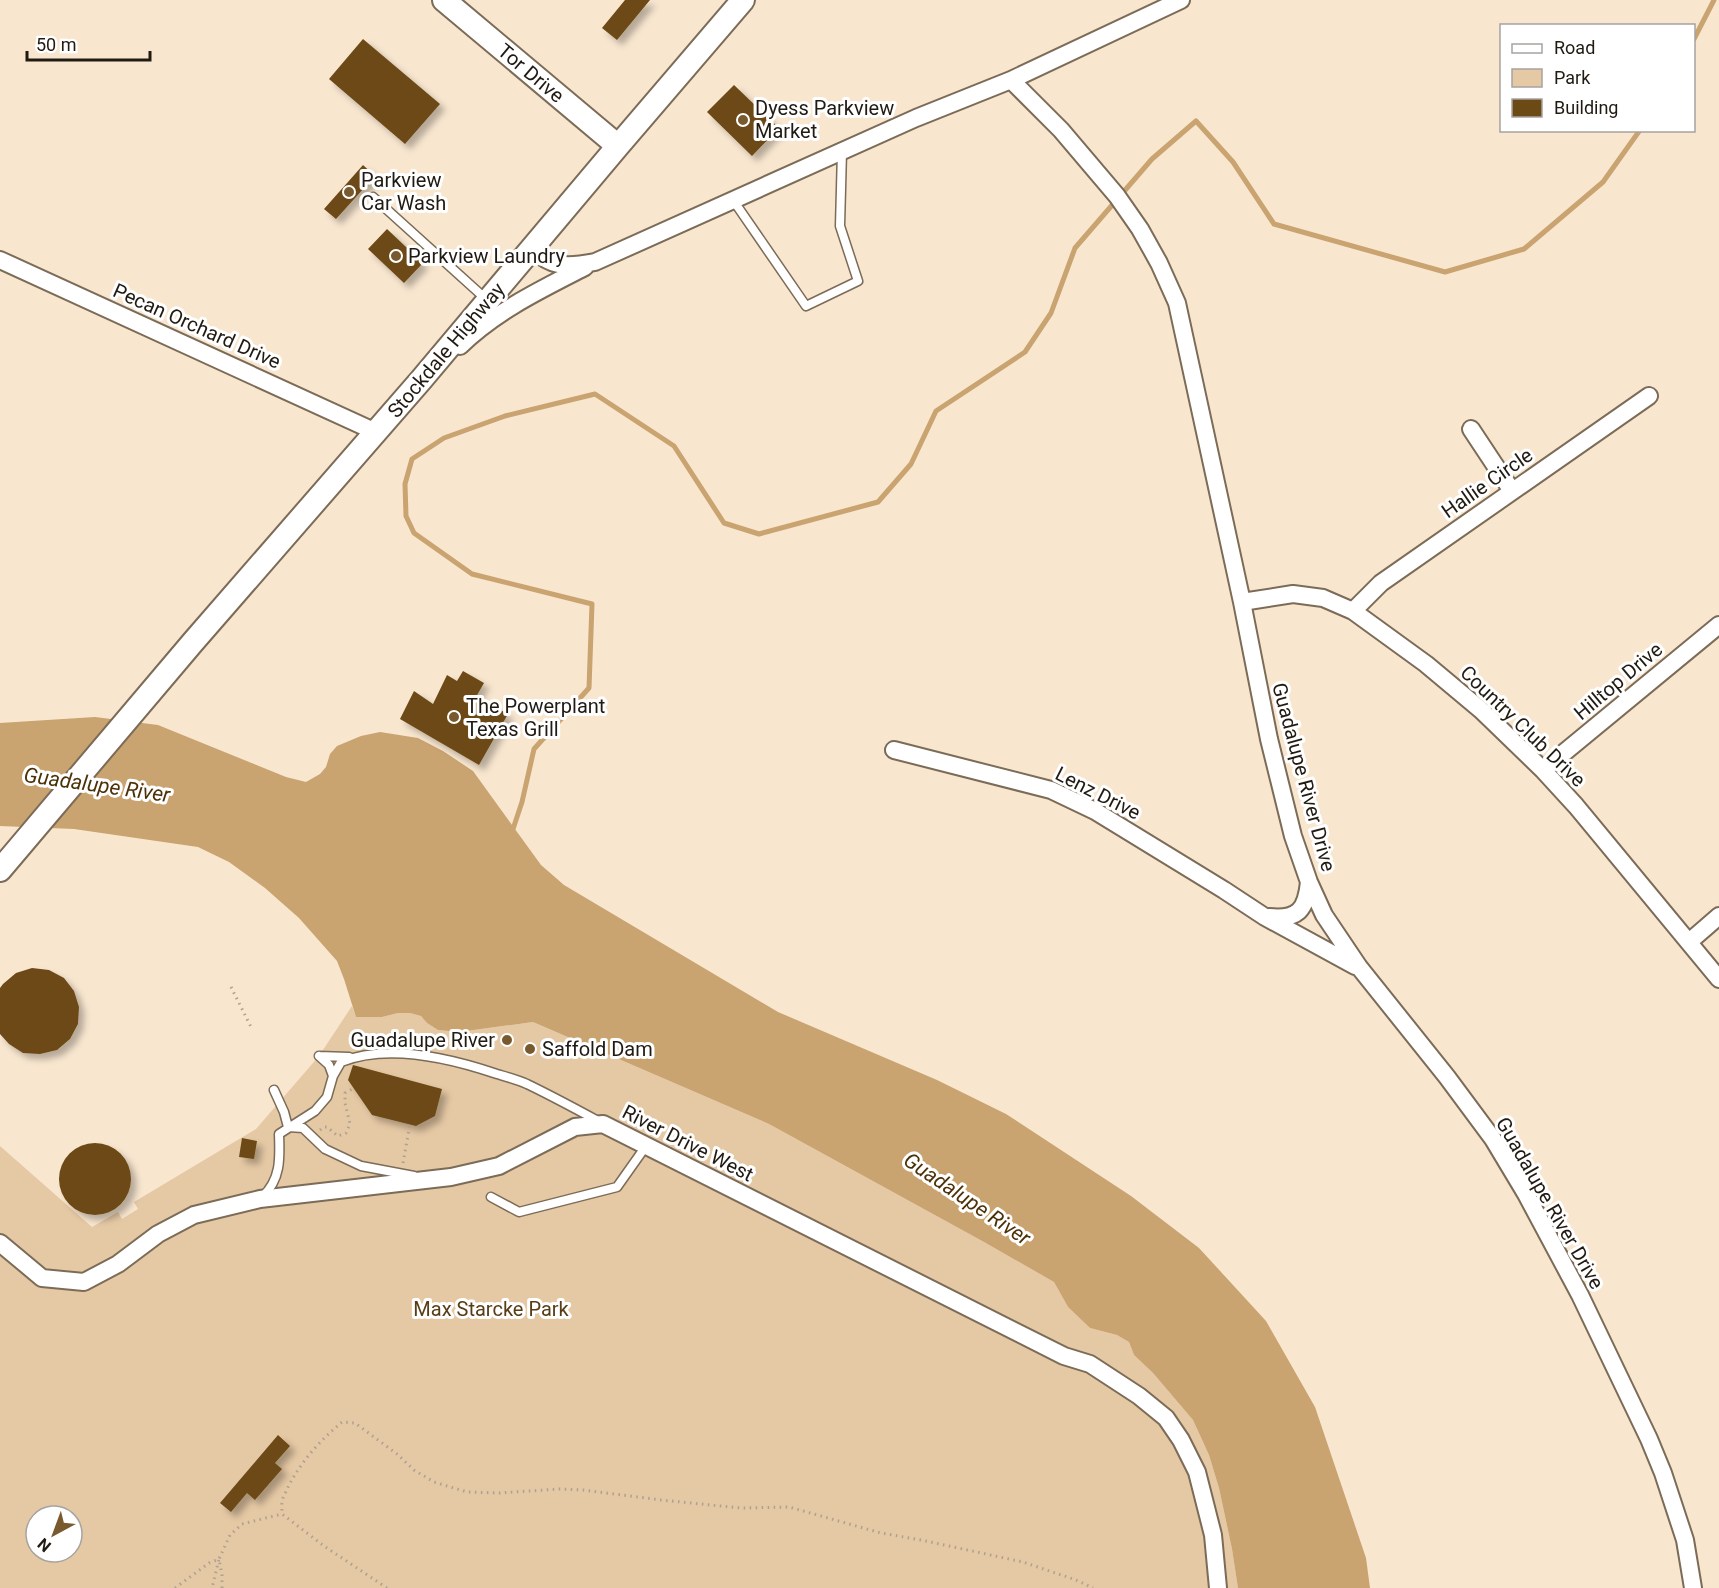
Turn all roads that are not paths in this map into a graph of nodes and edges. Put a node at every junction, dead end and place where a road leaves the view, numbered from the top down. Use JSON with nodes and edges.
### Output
{"nodes":[{"id":1,"x":444,"y":0,"type":"edge"},
{"id":2,"x":743,"y":0,"type":"edge"},
{"id":3,"x":1181,"y":0,"type":"edge"},
{"id":4,"x":1011,"y":80,"type":"junction"},
{"id":5,"x":618,"y":146,"type":"junction"},
{"id":6,"x":842,"y":151,"type":"junction"},
{"id":7,"x":373,"y":197,"type":"dead end"},
{"id":8,"x":733,"y":200,"type":"junction"},
{"id":9,"x":532,"y":248,"type":"junction"},
{"id":10,"x":0,"y":260,"type":"edge"},
{"id":11,"x":595,"y":262,"type":"junction"},
{"id":12,"x":488,"y":300,"type":"junction"},
{"id":13,"x":421,"y":380,"type":"junction"},
{"id":14,"x":1649,"y":396,"type":"dead end"},
{"id":15,"x":1471,"y":429,"type":"dead end"},
{"id":16,"x":376,"y":432,"type":"junction"},
{"id":17,"x":1512,"y":491,"type":"junction"},
{"id":18,"x":1242,"y":602,"type":"junction"},
{"id":19,"x":1353,"y":610,"type":"junction"},
{"id":20,"x":1719,"y":625,"type":"edge"},
{"id":21,"x":894,"y":750,"type":"dead end"},
{"id":22,"x":1544,"y":770,"type":"junction"},
{"id":23,"x":0,"y":870,"type":"edge"},
{"id":24,"x":1309,"y":882,"type":"junction"},
{"id":25,"x":1719,"y":916,"type":"edge"},
{"id":26,"x":1265,"y":917,"type":"junction"},
{"id":27,"x":1689,"y":942,"type":"junction"},
{"id":28,"x":1359,"y":967,"type":"junction"},
{"id":29,"x":1719,"y":979,"type":"edge"},
{"id":30,"x":352,"y":1057,"type":"junction"},
{"id":31,"x":333,"y":1076,"type":"junction"},
{"id":32,"x":274,"y":1090,"type":"dead end"},
{"id":33,"x":603,"y":1124,"type":"junction"},
{"id":34,"x":288,"y":1127,"type":"junction"},
{"id":35,"x":646,"y":1146,"type":"junction"},
{"id":36,"x":429,"y":1179,"type":"junction"},
{"id":37,"x":491,"y":1197,"type":"dead end"},
{"id":38,"x":260,"y":1199,"type":"junction"},
{"id":39,"x":0,"y":1243,"type":"edge"},
{"id":40,"x":1218,"y":1588,"type":"edge"},
{"id":41,"x":1693,"y":1588,"type":"edge"}],
"edges":[{"from":1,"to":5,"type":"main road","name":"Tor Drive"},
{"from":2,"to":5,"type":"main road","name":"Stockdale Highway"},
{"from":3,"to":4,"type":"street"},
{"from":4,"to":6,"type":"street"},
{"from":4,"to":18,"type":"street","name":"Guadalupe River Drive"},
{"from":5,"to":9,"type":"main road","name":"Stockdale Highway"},
{"from":6,"to":8,"type":"street"},
{"from":6,"to":8,"type":"lane"},
{"from":7,"to":12,"type":"lane"},
{"from":8,"to":11,"type":"street"},
{"from":9,"to":11,"type":"street"},
{"from":9,"to":12,"type":"main road","name":"Stockdale Highway"},
{"from":10,"to":16,"type":"street","name":"Pecan Orchard Drive"},
{"from":11,"to":13,"type":"street"},
{"from":12,"to":13,"type":"main road","name":"Stockdale Highway"},
{"from":13,"to":16,"type":"main road","name":"Stockdale Highway"},
{"from":14,"to":17,"type":"street","name":"Hallie Circle"},
{"from":15,"to":17,"type":"street"},
{"from":16,"to":23,"type":"main road","name":"Stockdale Highway"},
{"from":17,"to":19,"type":"street","name":"Hallie Circle"},
{"from":18,"to":19,"type":"street","name":"Country Club Drive"},
{"from":18,"to":24,"type":"street","name":"Guadalupe River Drive"},
{"from":19,"to":22,"type":"street","name":"Country Club Drive"},
{"from":20,"to":22,"type":"street","name":"Hilltop Drive"},
{"from":21,"to":26,"type":"street","name":"Lenz Drive"},
{"from":22,"to":27,"type":"street","name":"Country Club Drive"},
{"from":24,"to":26,"type":"street"},
{"from":24,"to":28,"type":"street","name":"Guadalupe River Drive"},
{"from":25,"to":27,"type":"street"},
{"from":26,"to":28,"type":"street","name":"Lenz Drive"},
{"from":27,"to":29,"type":"street","name":"Country Club Drive"},
{"from":28,"to":41,"type":"street","name":"Guadalupe River Drive"},
{"from":30,"to":31,"type":"lane"},
{"from":30,"to":31,"type":"lane"},
{"from":30,"to":33,"type":"lane"},
{"from":31,"to":34,"type":"lane"},
{"from":32,"to":34,"type":"lane"},
{"from":33,"to":35,"type":"street","name":"River Drive West"},
{"from":33,"to":36,"type":"street","name":"River Drive West"},
{"from":34,"to":36,"type":"lane"},
{"from":34,"to":38,"type":"lane"},
{"from":35,"to":37,"type":"lane"},
{"from":35,"to":40,"type":"street","name":"River Drive West"},
{"from":36,"to":38,"type":"street","name":"River Drive West"},
{"from":38,"to":39,"type":"street","name":"River Drive West"}]}
